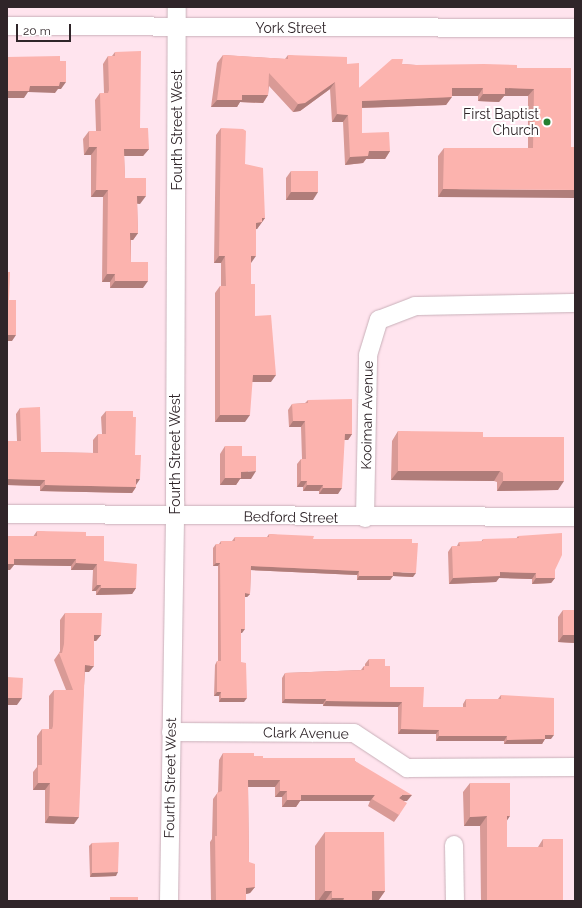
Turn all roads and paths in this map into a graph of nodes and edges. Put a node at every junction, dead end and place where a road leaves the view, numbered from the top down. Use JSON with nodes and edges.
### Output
{"nodes":[{"id":1,"x":177,"y":7,"type":"edge"},
{"id":2,"x":7,"y":26,"type":"edge"},
{"id":3,"x":177,"y":27,"type":"junction"},
{"id":4,"x":575,"y":28,"type":"edge"},
{"id":5,"x":575,"y":303,"type":"edge"},
{"id":6,"x":7,"y":514,"type":"edge"},
{"id":7,"x":175,"y":516,"type":"junction"},
{"id":8,"x":365,"y":518,"type":"junction"},
{"id":9,"x":575,"y":518,"type":"edge"},
{"id":10,"x":170,"y":732,"type":"junction"},
{"id":11,"x":575,"y":767,"type":"edge"},
{"id":12,"x":454,"y":845,"type":"dead end"},
{"id":13,"x":169,"y":901,"type":"edge"},
{"id":14,"x":455,"y":901,"type":"edge"}],
"edges":[{"from":1,"to":3,"type":"street","name":"Fourth Street West"},
{"from":2,"to":3,"type":"street","name":"York Street"},
{"from":3,"to":4,"type":"street","name":"York Street"},
{"from":3,"to":7,"type":"street","name":"Fourth Street West"},
{"from":5,"to":8,"type":"street","name":"Kooiman Avenue"},
{"from":6,"to":7,"type":"street","name":"Bedford Street"},
{"from":7,"to":8,"type":"street","name":"Bedford Street"},
{"from":7,"to":10,"type":"street","name":"Fourth Street West"},
{"from":8,"to":9,"type":"street","name":"Bedford Street"},
{"from":10,"to":11,"type":"street","name":"Clark Avenue"},
{"from":10,"to":13,"type":"street","name":"Fourth Street West"},
{"from":12,"to":14,"type":"street"}]}
